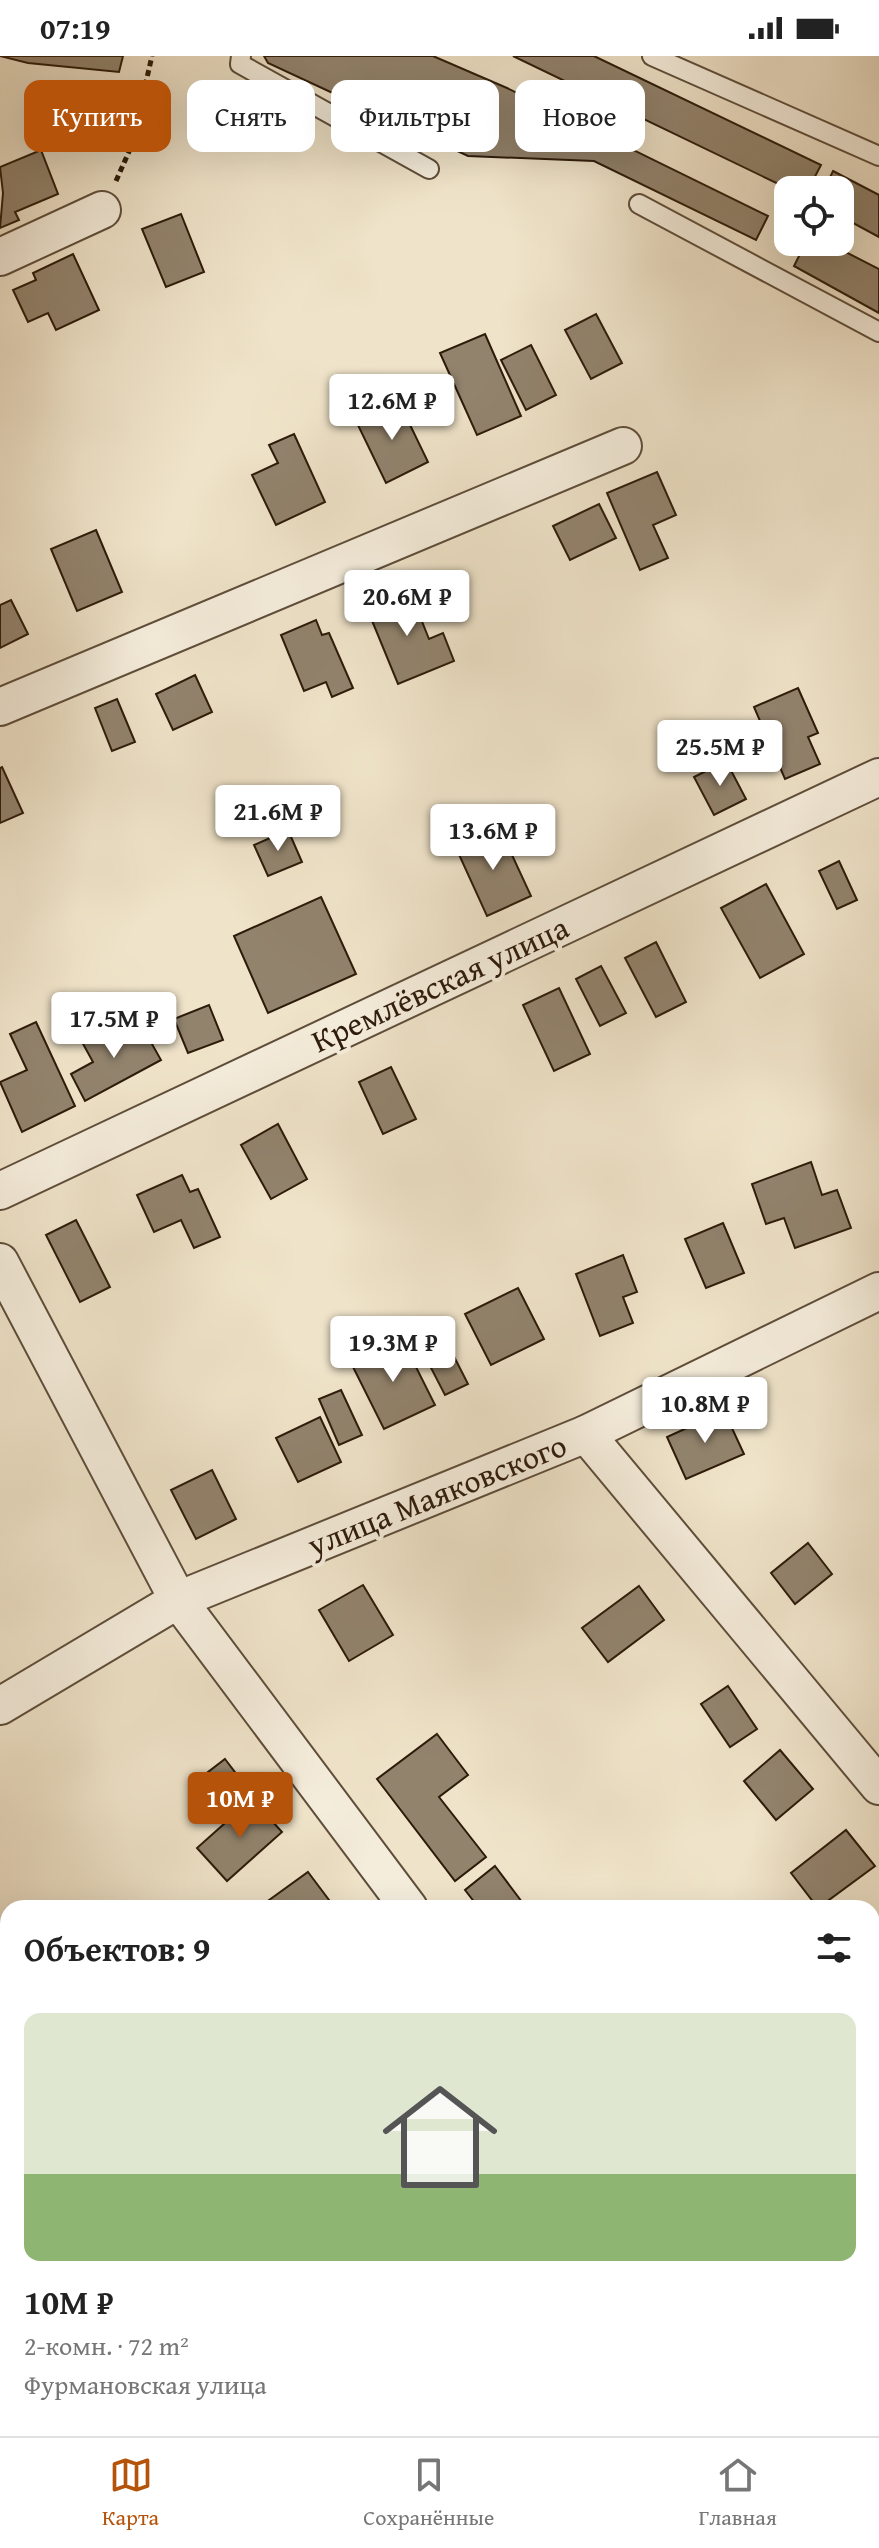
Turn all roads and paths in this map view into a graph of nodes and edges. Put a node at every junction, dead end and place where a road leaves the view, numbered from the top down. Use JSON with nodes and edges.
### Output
{"nodes":[{"id":1,"x":152,"y":56,"type":"edge"},
{"id":2,"x":241,"y":56,"type":"edge"},
{"id":3,"x":652,"y":56,"type":"edge"},
{"id":4,"x":879,"y":156,"type":"edge"},
{"id":5,"x":429,"y":169,"type":"dead end"},
{"id":6,"x":639,"y":204,"type":"dead end"},
{"id":7,"x":102,"y":210,"type":"joint"},
{"id":8,"x":0,"y":257,"type":"edge"},
{"id":9,"x":879,"y":332,"type":"edge"},
{"id":10,"x":623,"y":446,"type":"dead end"},
{"id":11,"x":0,"y":707,"type":"edge"},
{"id":12,"x":879,"y":777,"type":"edge"},
{"id":13,"x":0,"y":1191,"type":"edge"},
{"id":14,"x":0,"y":1262,"type":"edge"},
{"id":15,"x":879,"y":1291,"type":"edge"},
{"id":16,"x":586,"y":1434,"type":"junction"},
{"id":17,"x":178,"y":1600,"type":"junction"},
{"id":18,"x":0,"y":1706,"type":"edge"},
{"id":19,"x":879,"y":1786,"type":"edge"},
{"id":20,"x":403,"y":1900,"type":"edge"}],
"edges":[{"from":1,"to":7,"type":"path"},
{"from":2,"to":5,"type":"lane"},
{"from":3,"to":4,"type":"lane"},
{"from":6,"to":9,"type":"lane"},
{"from":7,"to":8,"type":"street"},
{"from":10,"to":11,"type":"street"},
{"from":12,"to":13,"type":"street","name":"Кремлёвская улица"},
{"from":14,"to":17,"type":"street"},
{"from":15,"to":16,"type":"street","name":"улица Маяковского"},
{"from":16,"to":17,"type":"street","name":"улица Маяковского"},
{"from":16,"to":19,"type":"street"},
{"from":17,"to":18,"type":"street","name":"улица Маяковского"},
{"from":17,"to":20,"type":"street"}]}
